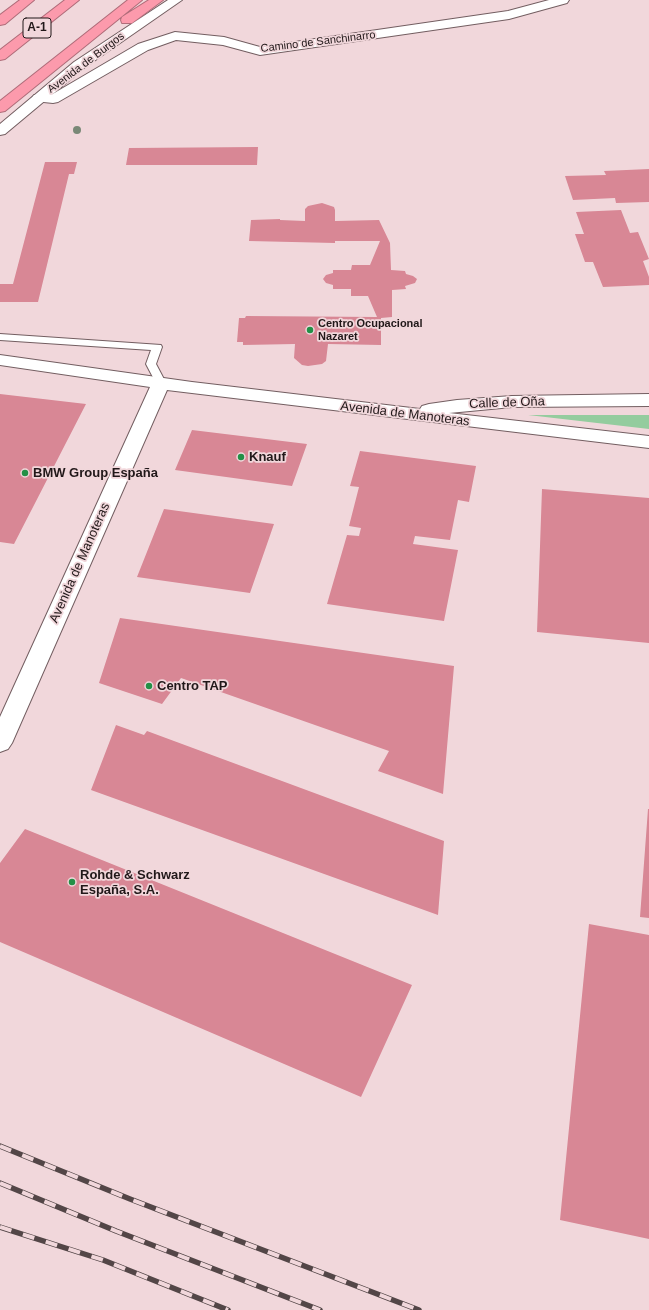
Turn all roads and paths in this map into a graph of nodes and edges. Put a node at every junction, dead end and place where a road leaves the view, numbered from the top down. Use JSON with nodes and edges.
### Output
{"nodes":[{"id":1,"x":28,"y":0,"type":"edge"},
{"id":2,"x":73,"y":0,"type":"edge"},
{"id":3,"x":136,"y":0,"type":"edge"},
{"id":4,"x":157,"y":0,"type":"edge"},
{"id":5,"x":176,"y":0,"type":"edge"},
{"id":6,"x":563,"y":0,"type":"edge"},
{"id":7,"x":0,"y":21,"type":"edge"},
{"id":8,"x":0,"y":56,"type":"edge"},
{"id":9,"x":16,"y":94,"type":"junction"},
{"id":10,"x":39,"y":98,"type":"junction"},
{"id":11,"x":0,"y":108,"type":"edge"},
{"id":12,"x":0,"y":131,"type":"edge"},
{"id":13,"x":0,"y":337,"type":"edge"},
{"id":14,"x":0,"y":360,"type":"edge"},
{"id":15,"x":162,"y":383,"type":"junction"},
{"id":16,"x":649,"y":400,"type":"edge"},
{"id":17,"x":294,"y":401,"type":"junction"},
{"id":18,"x":457,"y":405,"type":"junction"},
{"id":19,"x":547,"y":431,"type":"junction"},
{"id":20,"x":649,"y":442,"type":"edge"},
{"id":21,"x":0,"y":743,"type":"edge"}],
"edges":[{"from":1,"to":7,"type":"highway","number":"A-1"},
{"from":2,"to":8,"type":"highway","number":"A-1"},
{"from":3,"to":9,"type":"highway"},
{"from":4,"to":9,"type":"highway"},
{"from":5,"to":10,"type":"street","name":"Avenida de Burgos"},
{"from":6,"to":10,"type":"street","name":"Camino de Sanchinarro"},
{"from":9,"to":11,"type":"highway"},
{"from":10,"to":12,"type":"street","name":"Avenida de Burgos"},
{"from":13,"to":15,"type":"lane"},
{"from":14,"to":15,"type":"street","name":"Avenida de Manoteras"},
{"from":15,"to":17,"type":"street","name":"Avenida de Manoteras"},
{"from":15,"to":18,"type":"street"},
{"from":15,"to":21,"type":"street","name":"Avenida de Manoteras"},
{"from":16,"to":18,"type":"street","name":"Calle de Oña"},
{"from":17,"to":18,"type":"street","name":"Calle de Oña"},
{"from":17,"to":19,"type":"street","name":"Avenida de Manoteras"},
{"from":18,"to":19,"type":"street"},
{"from":19,"to":20,"type":"street","name":"Avenida de Manoteras"}]}
